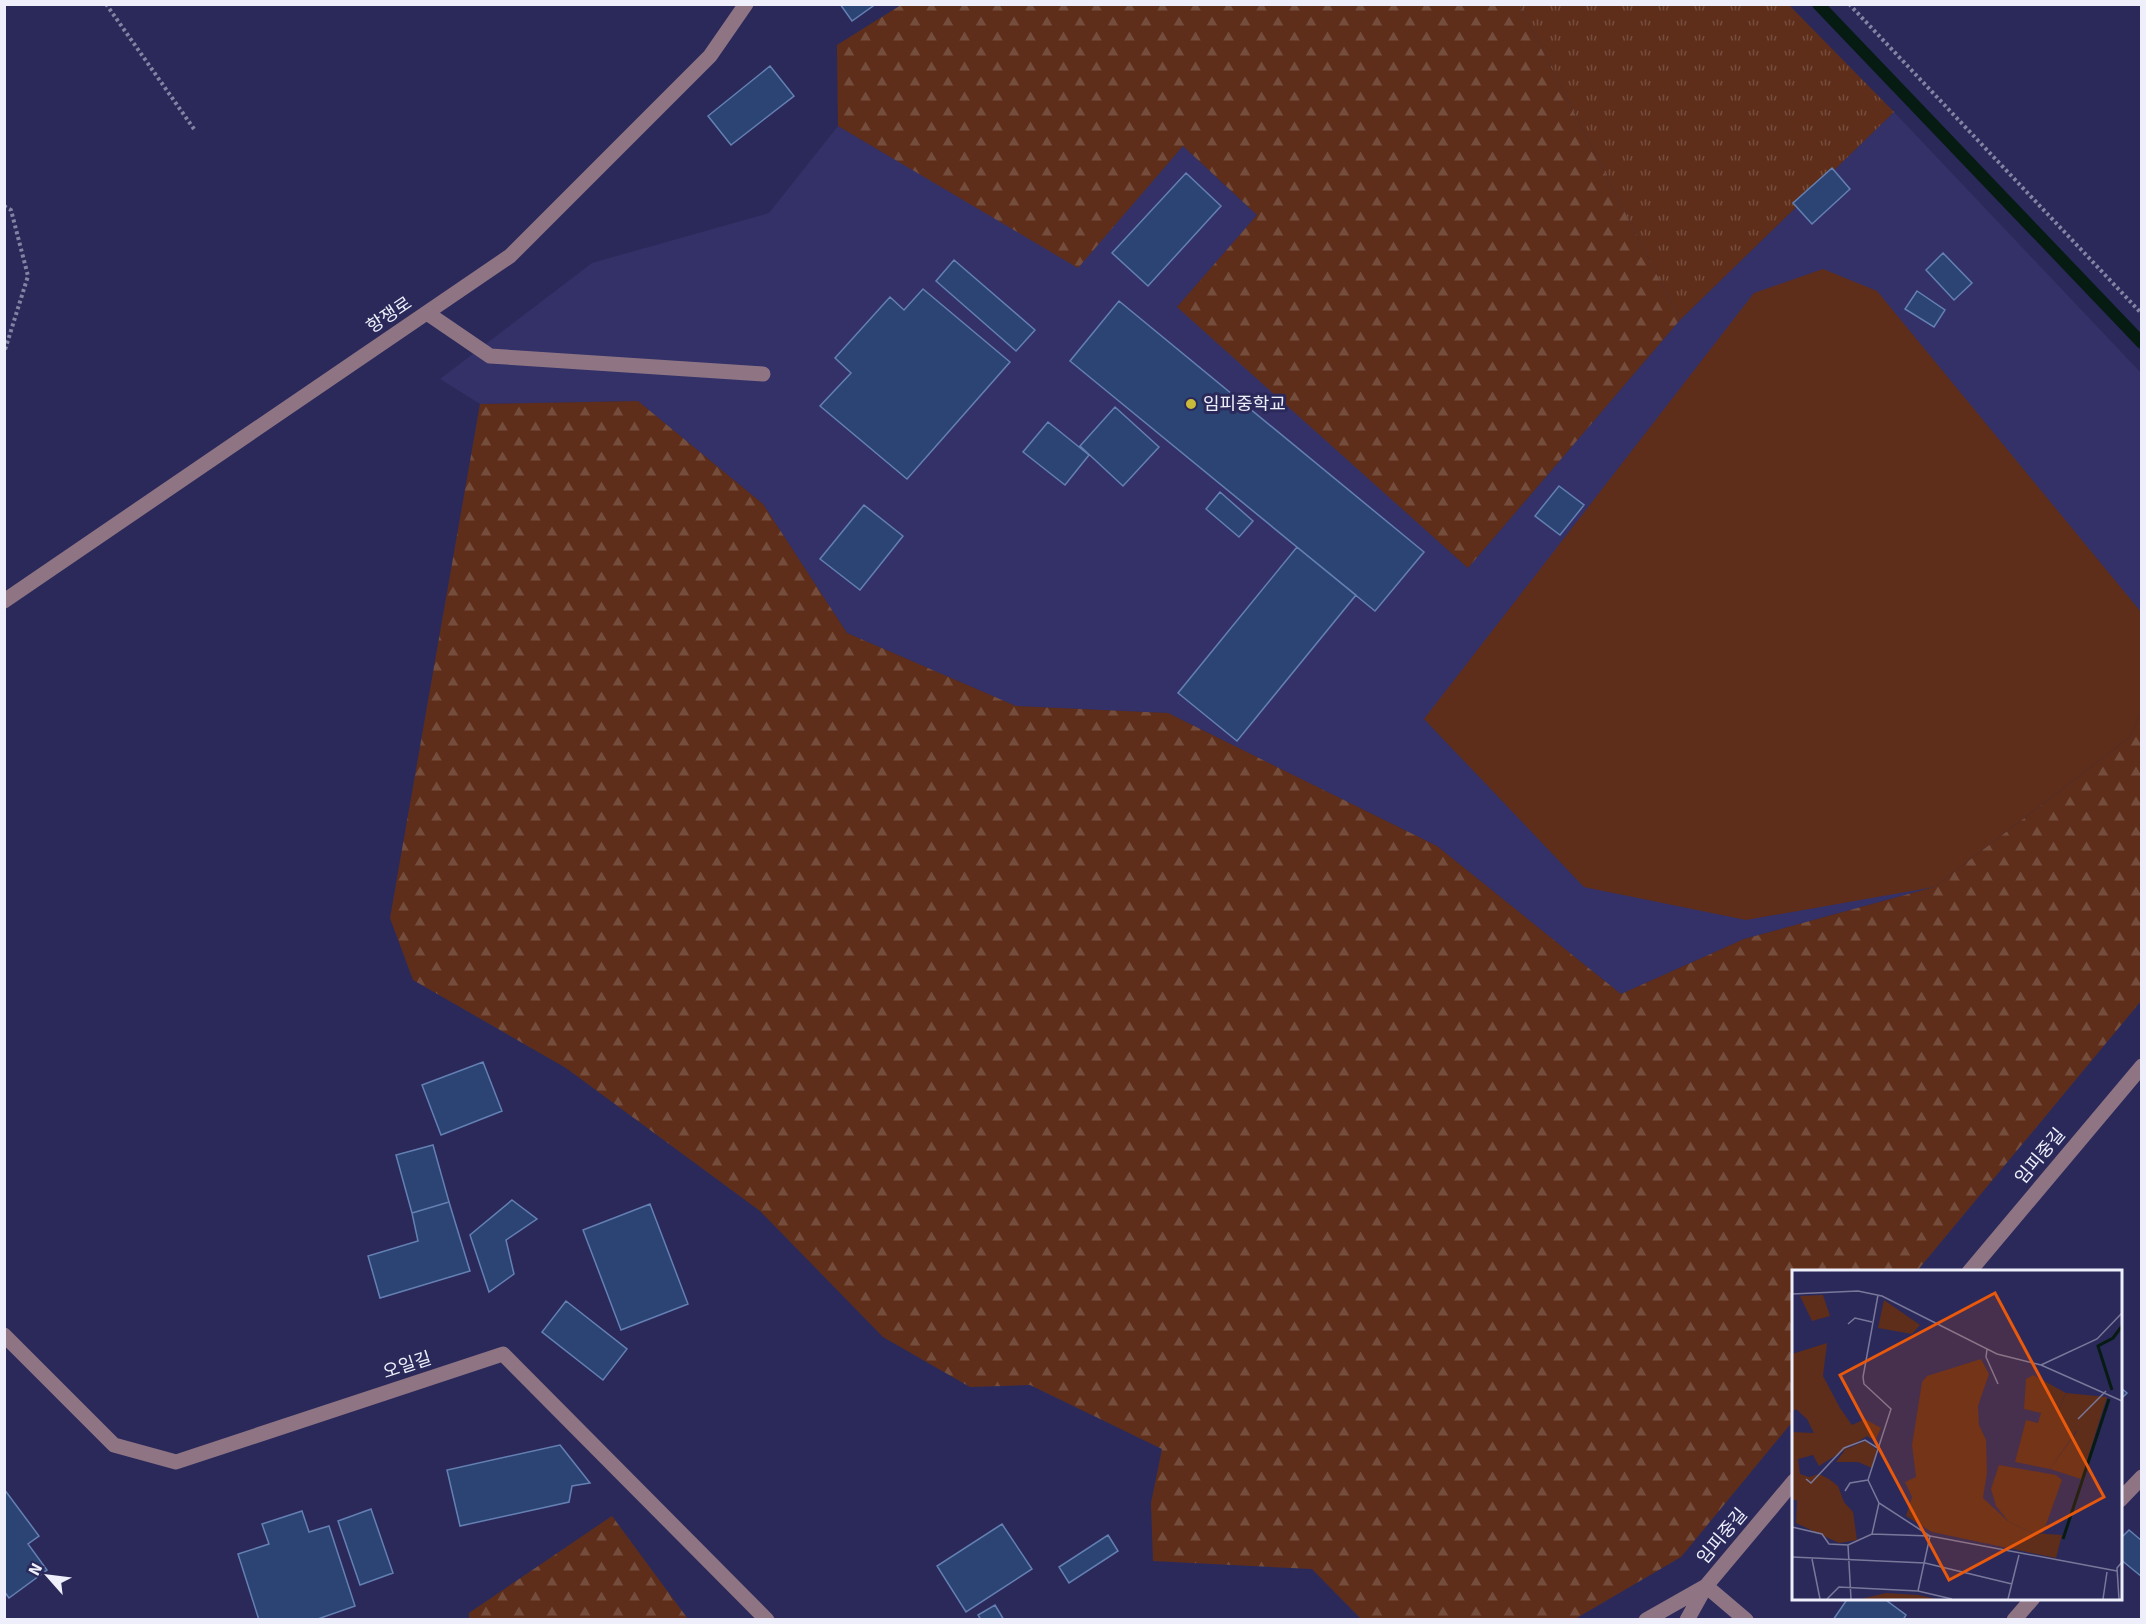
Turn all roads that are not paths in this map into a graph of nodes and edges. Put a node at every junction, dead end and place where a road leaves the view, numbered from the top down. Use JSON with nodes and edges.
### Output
{"nodes":[{"id":1,"x":746,"y":4,"type":"edge"},
{"id":2,"x":427,"y":313,"type":"junction"},
{"id":3,"x":763,"y":374,"type":"dead end"},
{"id":4,"x":4,"y":600,"type":"edge"},
{"id":5,"x":2142,"y":1066,"type":"edge"},
{"id":6,"x":1971,"y":1270,"type":"edge"},
{"id":7,"x":4,"y":1335,"type":"edge"},
{"id":8,"x":2142,"y":1477,"type":"edge"},
{"id":9,"x":1792,"y":1483,"type":"edge"},
{"id":10,"x":2122,"y":1499,"type":"edge"},
{"id":11,"x":1706,"y":1586,"type":"junction"},
{"id":12,"x":2032,"y":1600,"type":"edge"},
{"id":13,"x":767,"y":1620,"type":"edge"},
{"id":14,"x":1646,"y":1620,"type":"edge"},
{"id":15,"x":1687,"y":1620,"type":"edge"},
{"id":16,"x":1746,"y":1620,"type":"edge"},
{"id":17,"x":2014,"y":1620,"type":"edge"}],
"edges":[{"from":1,"to":2,"type":"street","name":"항쟁로"},
{"from":2,"to":3,"type":"street"},
{"from":2,"to":4,"type":"street","name":"항쟁로"},
{"from":5,"to":6,"type":"street","name":"임피중길"},
{"from":7,"to":13,"type":"street","name":"오일길"},
{"from":8,"to":10,"type":"street"},
{"from":9,"to":11,"type":"street","name":"임피중길"},
{"from":11,"to":14,"type":"street"},
{"from":11,"to":15,"type":"street","name":"임피중길"},
{"from":11,"to":16,"type":"street"},
{"from":12,"to":17,"type":"street"}]}
